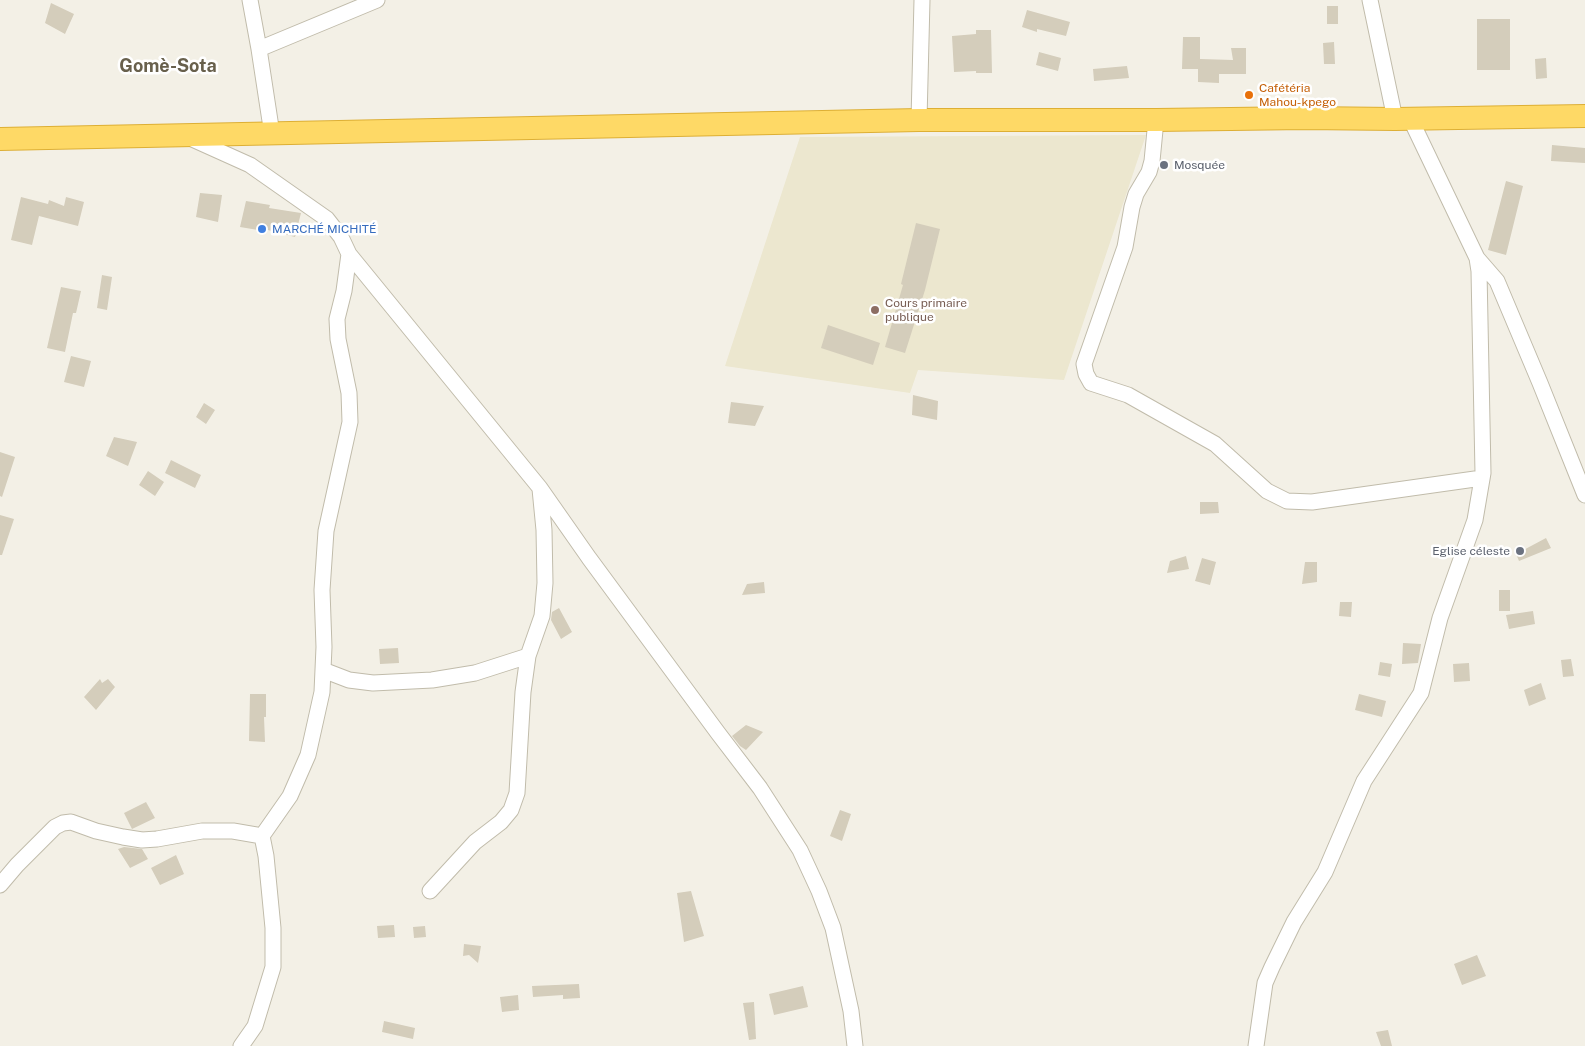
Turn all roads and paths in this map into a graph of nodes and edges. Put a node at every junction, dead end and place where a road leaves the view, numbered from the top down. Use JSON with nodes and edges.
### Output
{"nodes":[{"id":1,"x":250,"y":0,"type":"edge"},
{"id":2,"x":377,"y":0,"type":"edge"},
{"id":3,"x":922,"y":0,"type":"edge"},
{"id":4,"x":1370,"y":0,"type":"edge"},
{"id":5,"x":259,"y":49,"type":"junction"},
{"id":6,"x":1585,"y":116,"type":"edge"},
{"id":7,"x":1402,"y":119,"type":"junction"},
{"id":8,"x":919,"y":120,"type":"junction"},
{"id":9,"x":1156,"y":120,"type":"junction"},
{"id":10,"x":182,"y":134,"type":"junction"},
{"id":11,"x":272,"y":134,"type":"junction"},
{"id":12,"x":0,"y":139,"type":"edge"},
{"id":13,"x":349,"y":254,"type":"junction"},
{"id":14,"x":1477,"y":258,"type":"junction"},
{"id":15,"x":1482,"y":478,"type":"junction"},
{"id":16,"x":540,"y":488,"type":"junction"},
{"id":17,"x":1585,"y":495,"type":"edge"},
{"id":18,"x":528,"y":656,"type":"junction"},
{"id":19,"x":323,"y":670,"type":"junction"},
{"id":20,"x":262,"y":836,"type":"junction"},
{"id":21,"x":0,"y":885,"type":"edge"},
{"id":22,"x":430,"y":891,"type":"dead end"},
{"id":23,"x":242,"y":1046,"type":"edge"},
{"id":24,"x":855,"y":1046,"type":"edge"},
{"id":25,"x":1256,"y":1046,"type":"edge"}],
"edges":[{"from":1,"to":5,"type":"street"},
{"from":2,"to":5,"type":"street"},
{"from":3,"to":8,"type":"street"},
{"from":4,"to":7,"type":"street"},
{"from":5,"to":11,"type":"street"},
{"from":6,"to":7,"type":"highway"},
{"from":7,"to":9,"type":"highway"},
{"from":7,"to":14,"type":"street"},
{"from":8,"to":9,"type":"highway"},
{"from":8,"to":11,"type":"highway"},
{"from":9,"to":15,"type":"street"},
{"from":10,"to":11,"type":"highway"},
{"from":10,"to":12,"type":"highway"},
{"from":10,"to":13,"type":"street"},
{"from":13,"to":16,"type":"street"},
{"from":13,"to":19,"type":"street"},
{"from":14,"to":15,"type":"street"},
{"from":14,"to":17,"type":"street"},
{"from":15,"to":25,"type":"street"},
{"from":16,"to":18,"type":"street"},
{"from":16,"to":24,"type":"street"},
{"from":18,"to":19,"type":"street"},
{"from":18,"to":22,"type":"street"},
{"from":19,"to":20,"type":"street"},
{"from":20,"to":21,"type":"street"},
{"from":20,"to":23,"type":"street"}]}
